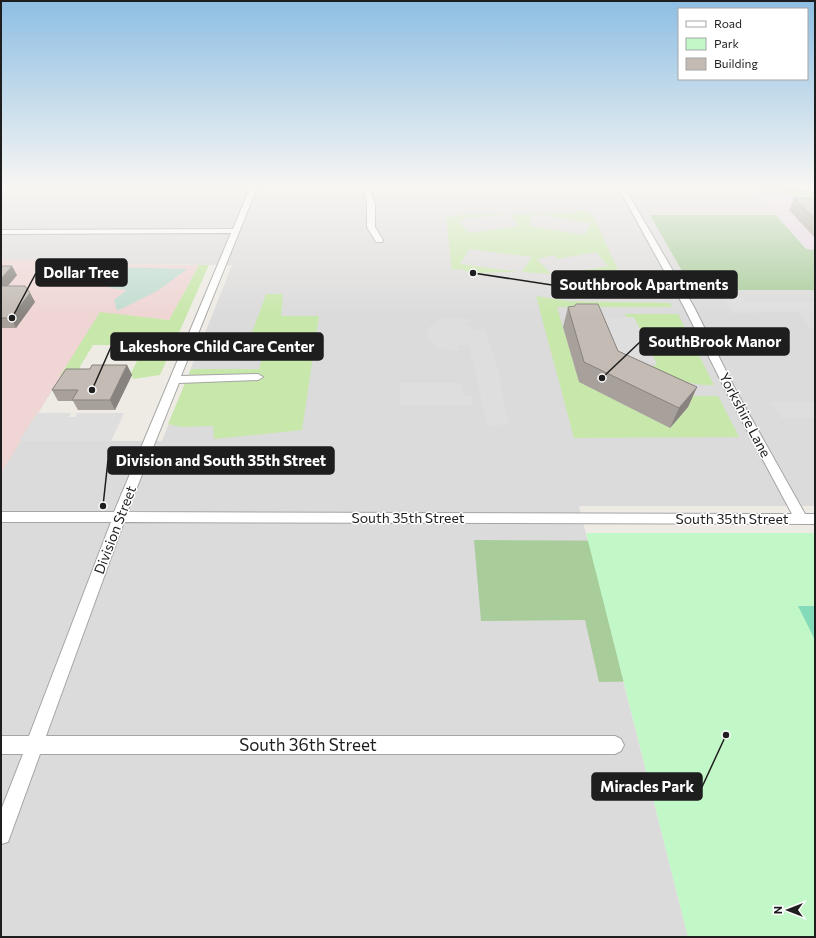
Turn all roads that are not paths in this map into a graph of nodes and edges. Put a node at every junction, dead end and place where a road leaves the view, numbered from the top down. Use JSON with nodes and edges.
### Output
{"nodes":[{"id":1,"x":373,"y":229,"type":"edge"},
{"id":2,"x":644,"y":229,"type":"edge"},
{"id":3,"x":236,"y":231,"type":"joint"},
{"id":4,"x":1,"y":232,"type":"edge"},
{"id":5,"x":379,"y":240,"type":"dead end"},
{"id":6,"x":258,"y":377,"type":"dead end"},
{"id":7,"x":175,"y":380,"type":"junction"},
{"id":8,"x":1,"y":517,"type":"edge"},
{"id":9,"x":119,"y":517,"type":"junction"},
{"id":10,"x":801,"y":519,"type":"junction"},
{"id":11,"x":815,"y":519,"type":"edge"},
{"id":12,"x":1,"y":745,"type":"edge"},
{"id":13,"x":34,"y":745,"type":"junction"},
{"id":14,"x":615,"y":745,"type":"dead end"},
{"id":15,"x":1,"y":835,"type":"edge"}],
"edges":[{"from":1,"to":5,"type":"street"},
{"from":2,"to":10,"type":"street","name":"Yorkshire Lane"},
{"from":3,"to":4,"type":"street"},
{"from":3,"to":7,"type":"street","name":"Division Street"},
{"from":6,"to":7,"type":"street"},
{"from":7,"to":9,"type":"street","name":"Division Street"},
{"from":8,"to":9,"type":"street","name":"South 35th Street"},
{"from":9,"to":10,"type":"street","name":"South 35th Street"},
{"from":9,"to":13,"type":"street","name":"Division Street"},
{"from":10,"to":11,"type":"street","name":"South 35th Street"},
{"from":12,"to":13,"type":"street","name":"South 36th Street"},
{"from":13,"to":14,"type":"street","name":"South 36th Street"},
{"from":13,"to":15,"type":"street","name":"Division Street"}]}
